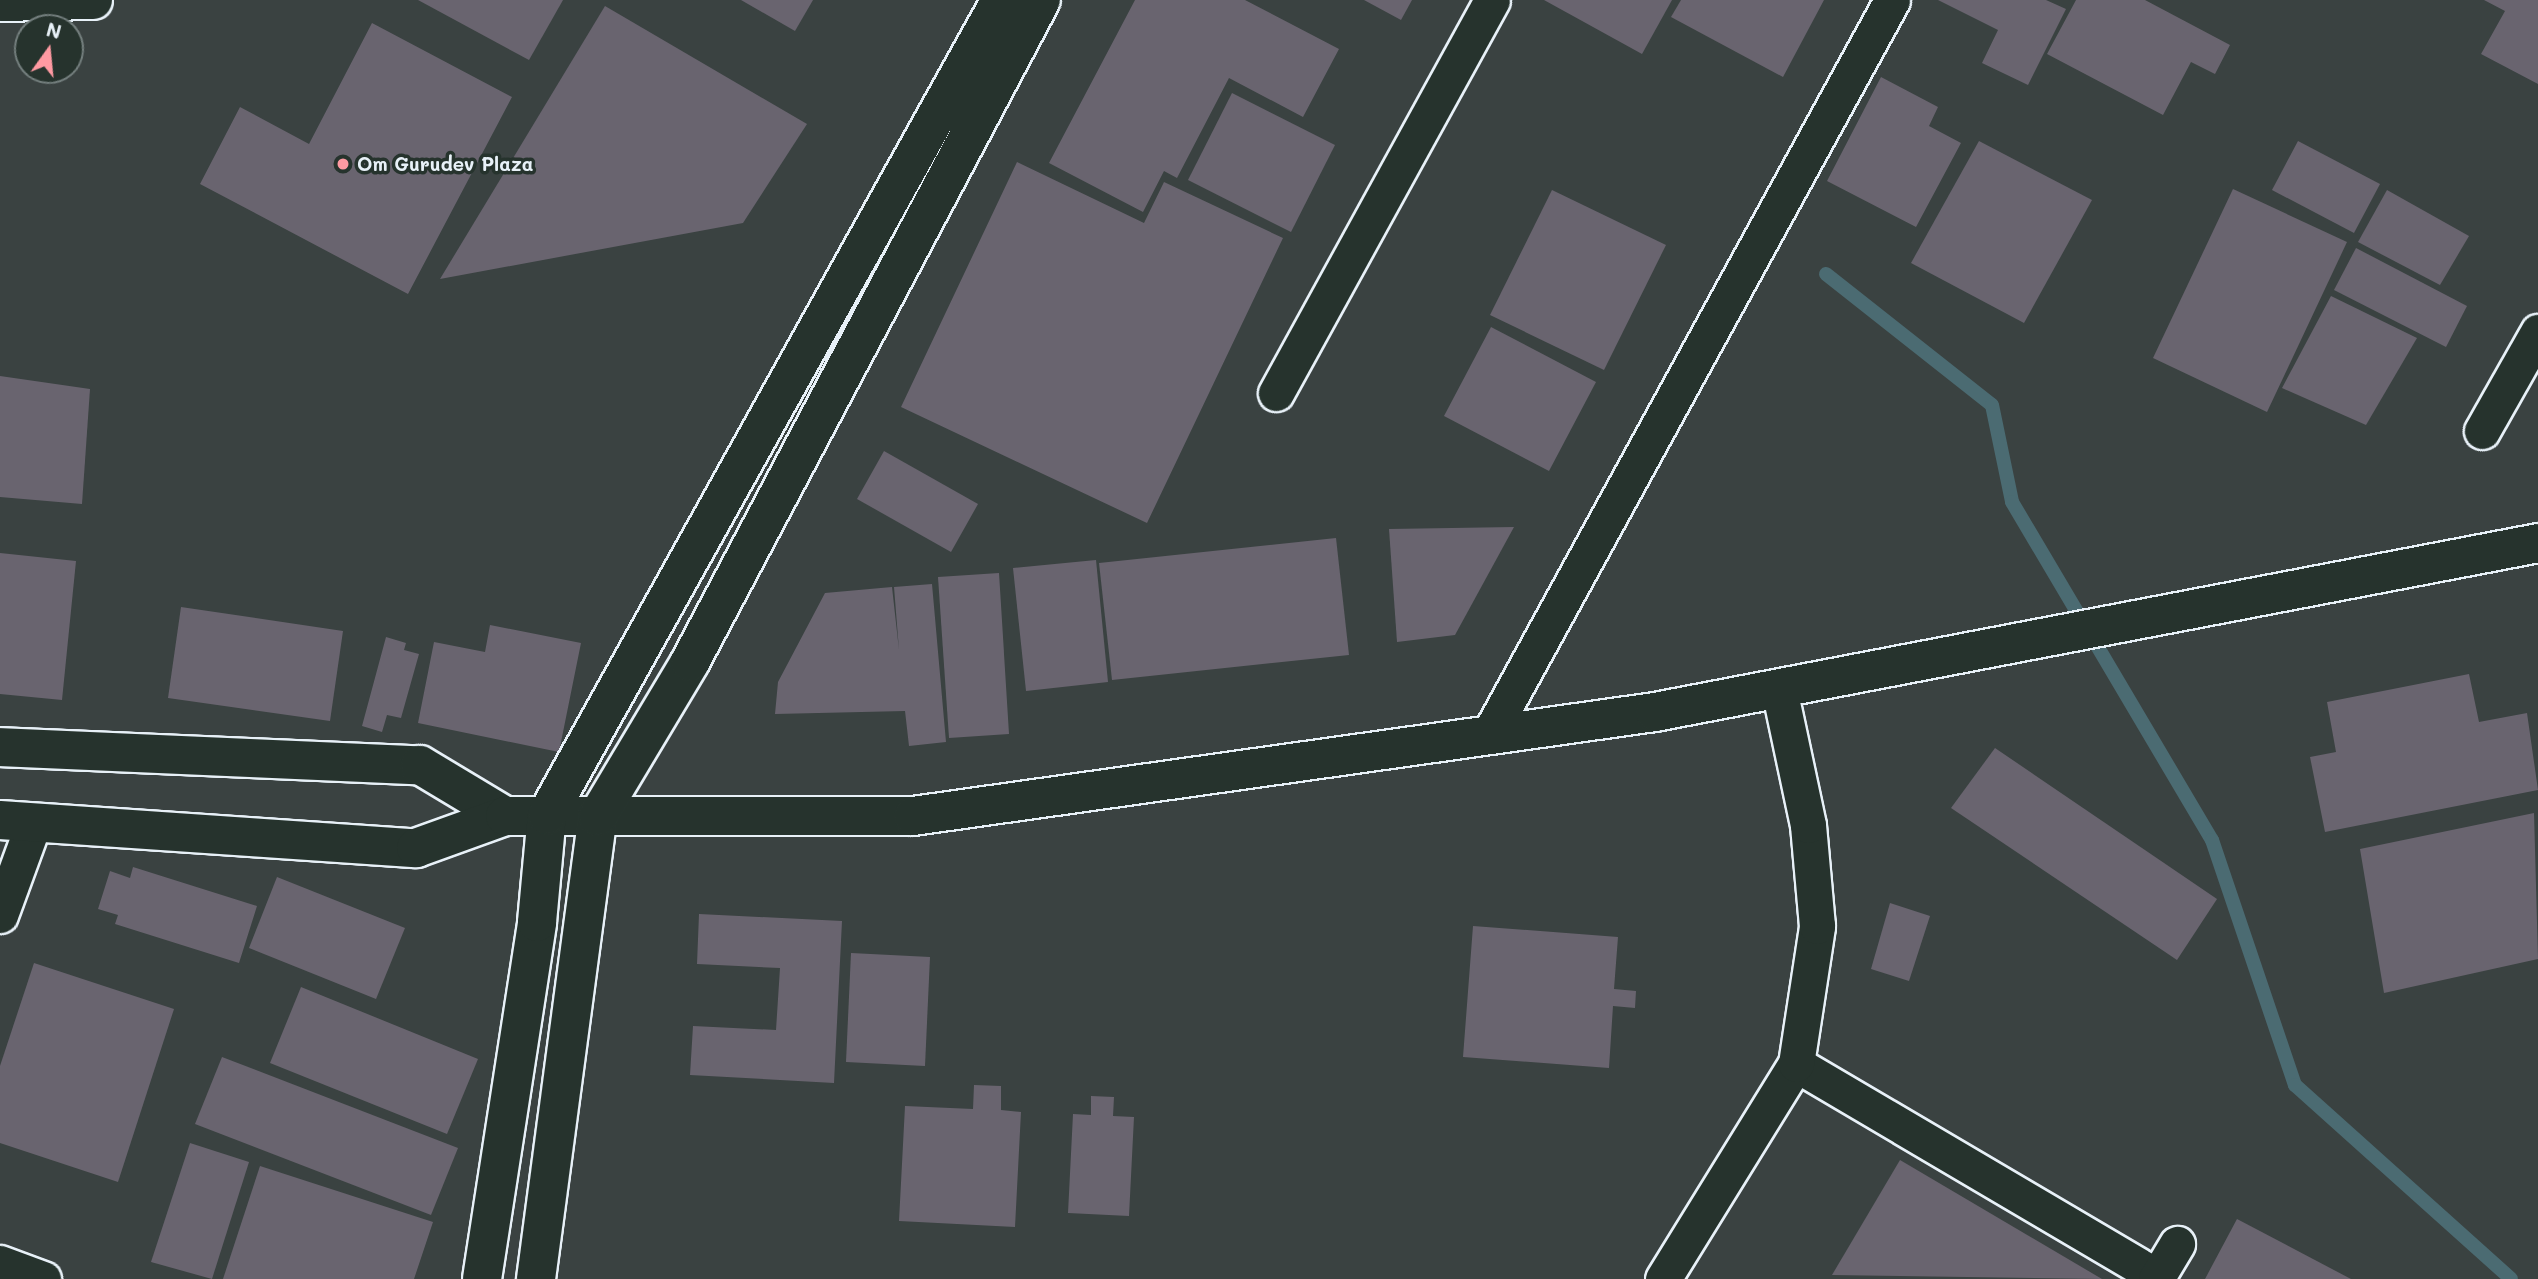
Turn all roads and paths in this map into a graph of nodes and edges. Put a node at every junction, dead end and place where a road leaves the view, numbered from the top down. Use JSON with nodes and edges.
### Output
{"nodes":[{"id":1,"x":93,"y":0,"type":"edge"},
{"id":2,"x":1001,"y":0,"type":"edge"},
{"id":3,"x":1041,"y":0,"type":"edge"},
{"id":4,"x":1492,"y":0,"type":"edge"},
{"id":5,"x":1892,"y":0,"type":"edge"},
{"id":6,"x":0,"y":2,"type":"edge"},
{"id":7,"x":2538,"y":332,"type":"edge"},
{"id":8,"x":1276,"y":393,"type":"dead end"},
{"id":9,"x":2482,"y":431,"type":"dead end"},
{"id":10,"x":752,"y":444,"type":"junction"},
{"id":11,"x":793,"y":468,"type":"junction"},
{"id":12,"x":2538,"y":543,"type":"edge"},
{"id":13,"x":1779,"y":688,"type":"junction"},
{"id":14,"x":1489,"y":735,"type":"junction"},
{"id":15,"x":0,"y":747,"type":"edge"},
{"id":16,"x":547,"y":815,"type":"junction"},
{"id":17,"x":505,"y":816,"type":"junction"},
{"id":18,"x":598,"y":816,"type":"junction"},
{"id":19,"x":17,"y":821,"type":"edge"},
{"id":20,"x":0,"y":915,"type":"edge"},
{"id":21,"x":1796,"y":1063,"type":"junction"},
{"id":22,"x":2177,"y":1244,"type":"dead end"},
{"id":23,"x":0,"y":1263,"type":"edge"},
{"id":24,"x":37,"y":1278,"type":"edge"},
{"id":25,"x":2156,"y":1278,"type":"edge"},
{"id":26,"x":482,"y":1279,"type":"edge"},
{"id":27,"x":536,"y":1279,"type":"edge"},
{"id":28,"x":1663,"y":1279,"type":"edge"}],
"edges":[{"from":1,"to":6,"type":"main road"},
{"from":2,"to":10,"type":"main road"},
{"from":3,"to":11,"type":"main road"},
{"from":4,"to":8,"type":"street"},
{"from":5,"to":14,"type":"street"},
{"from":7,"to":9,"type":"street"},
{"from":10,"to":11,"type":"main road"},
{"from":10,"to":16,"type":"main road"},
{"from":11,"to":18,"type":"main road"},
{"from":12,"to":13,"type":"main road"},
{"from":13,"to":14,"type":"main road"},
{"from":13,"to":21,"type":"street"},
{"from":14,"to":18,"type":"main road"},
{"from":15,"to":17,"type":"main road"},
{"from":16,"to":17,"type":"main road"},
{"from":16,"to":18,"type":"main road"},
{"from":16,"to":26,"type":"main road"},
{"from":17,"to":19,"type":"main road"},
{"from":18,"to":27,"type":"main road"},
{"from":19,"to":20,"type":"street"},
{"from":21,"to":25,"type":"street"},
{"from":21,"to":28,"type":"street"},
{"from":22,"to":25,"type":"street"},
{"from":23,"to":24,"type":"street"}]}
